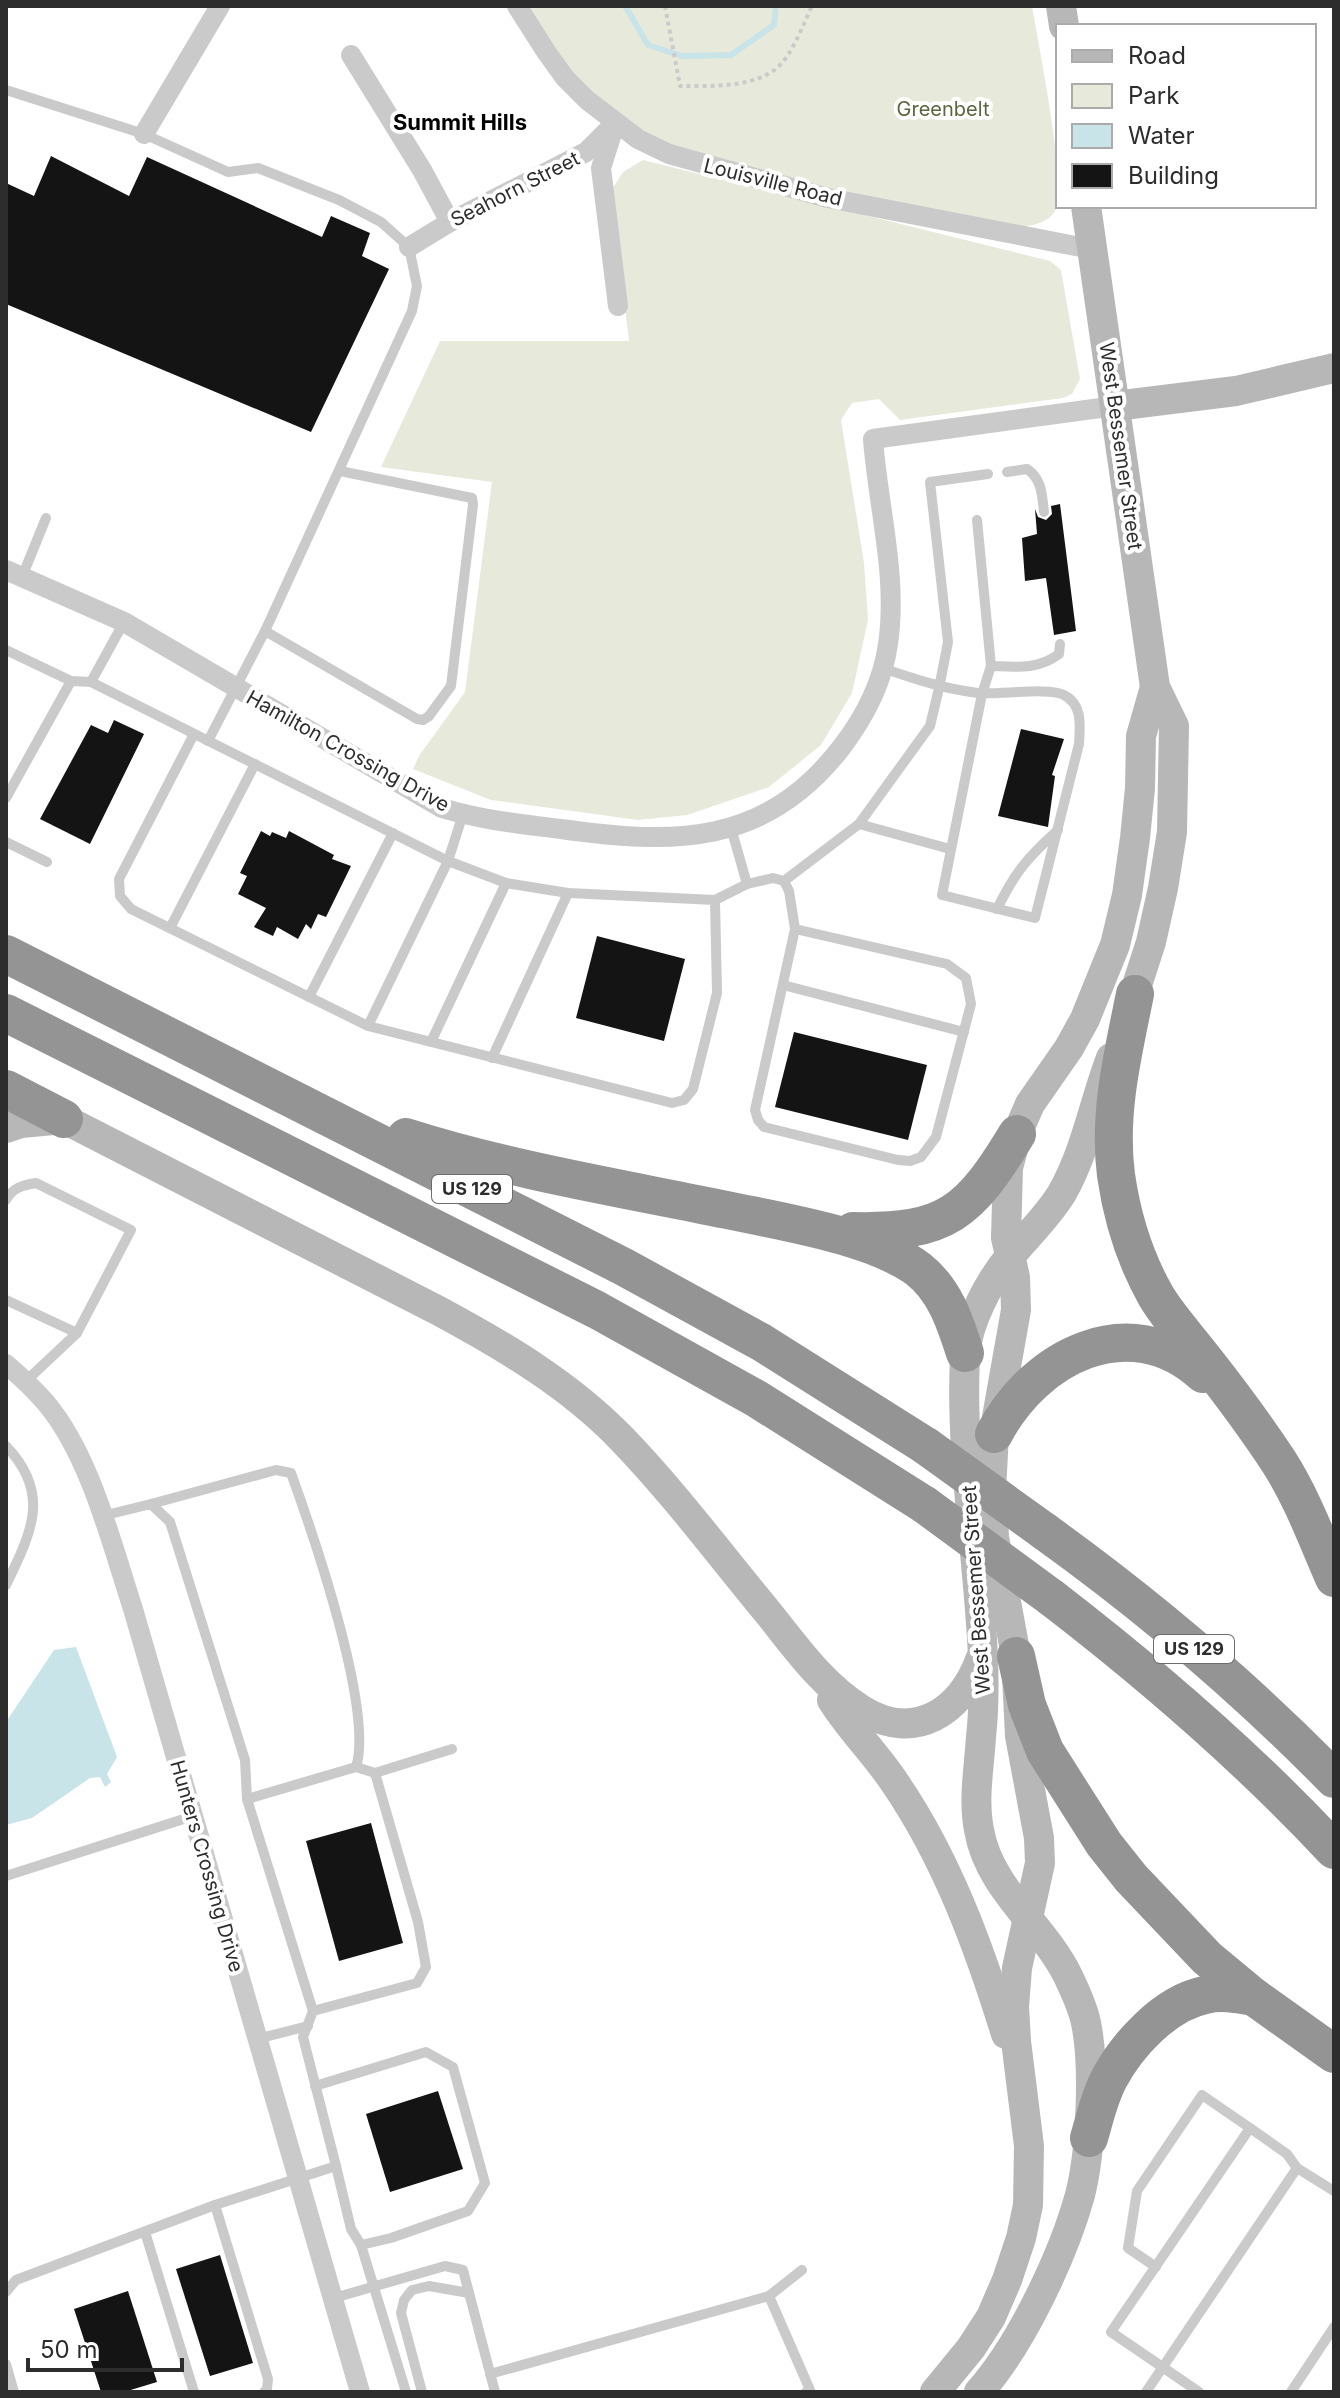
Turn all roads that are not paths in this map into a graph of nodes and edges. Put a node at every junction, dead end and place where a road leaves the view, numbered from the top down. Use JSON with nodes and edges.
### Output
{"nodes":[{"id":1,"x":220,"y":6,"type":"edge"},
{"id":2,"x":517,"y":6,"type":"edge"},
{"id":3,"x":351,"y":55,"type":"dead end"},
{"id":4,"x":6,"y":90,"type":"edge"},
{"id":5,"x":615,"y":123,"type":"junction"},
{"id":6,"x":144,"y":134,"type":"junction"},
{"id":7,"x":1086,"y":208,"type":"edge"},
{"id":8,"x":450,"y":222,"type":"junction"},
{"id":9,"x":409,"y":247,"type":"junction"},
{"id":10,"x":1091,"y":249,"type":"junction"},
{"id":11,"x":618,"y":306,"type":"dead end"},
{"id":12,"x":1334,"y":368,"type":"edge"},
{"id":13,"x":1115,"y":406,"type":"junction"},
{"id":14,"x":340,"y":471,"type":"junction"},
{"id":15,"x":1007,"y":472,"type":"dead end"},
{"id":16,"x":988,"y":474,"type":"dead end"},
{"id":17,"x":1044,"y":512,"type":"dead end"},
{"id":18,"x":46,"y":518,"type":"dead end"},
{"id":19,"x":977,"y":520,"type":"dead end"},
{"id":20,"x":14,"y":573,"type":"edge"},
{"id":21,"x":124,"y":622,"type":"junction"},
{"id":22,"x":265,"y":631,"type":"junction"},
{"id":23,"x":1060,"y":644,"type":"dead end"},
{"id":24,"x":6,"y":650,"type":"edge"},
{"id":25,"x":991,"y":666,"type":"junction"},
{"id":26,"x":882,"y":667,"type":"junction"},
{"id":27,"x":71,"y":681,"type":"junction"},
{"id":28,"x":91,"y":682,"type":"junction"},
{"id":29,"x":234,"y":687,"type":"junction"},
{"id":30,"x":1155,"y":687,"type":"junction"},
{"id":31,"x":939,"y":688,"type":"junction"},
{"id":32,"x":982,"y":694,"type":"junction"},
{"id":33,"x":194,"y":734,"type":"junction"},
{"id":34,"x":208,"y":741,"type":"junction"},
{"id":35,"x":255,"y":764,"type":"junction"},
{"id":36,"x":6,"y":798,"type":"edge"},
{"id":37,"x":463,"y":814,"type":"junction"},
{"id":38,"x":859,"y":824,"type":"junction"},
{"id":39,"x":731,"y":828,"type":"junction"},
{"id":40,"x":1058,"y":830,"type":"junction"},
{"id":41,"x":393,"y":833,"type":"junction"},
{"id":42,"x":6,"y":842,"type":"edge"},
{"id":43,"x":950,"y":849,"type":"junction"},
{"id":44,"x":448,"y":861,"type":"junction"},
{"id":45,"x":47,"y":862,"type":"dead end"},
{"id":46,"x":784,"y":881,"type":"junction"},
{"id":47,"x":506,"y":883,"type":"junction"},
{"id":48,"x":747,"y":884,"type":"junction"},
{"id":49,"x":568,"y":893,"type":"junction"},
{"id":50,"x":715,"y":900,"type":"junction"},
{"id":51,"x":997,"y":909,"type":"junction"},
{"id":52,"x":170,"y":928,"type":"junction"},
{"id":53,"x":795,"y":929,"type":"junction"},
{"id":54,"x":6,"y":954,"type":"edge"},
{"id":55,"x":783,"y":985,"type":"junction"},
{"id":56,"x":1135,"y":994,"type":"junction"},
{"id":57,"x":309,"y":997,"type":"junction"},
{"id":58,"x":6,"y":1013,"type":"edge"},
{"id":59,"x":368,"y":1026,"type":"junction"},
{"id":60,"x":964,"y":1032,"type":"junction"},
{"id":61,"x":431,"y":1042,"type":"junction"},
{"id":62,"x":492,"y":1058,"type":"junction"},
{"id":63,"x":6,"y":1089,"type":"edge"},
{"id":64,"x":311,"y":1108,"type":"junction"},
{"id":65,"x":64,"y":1119,"type":"junction"},
{"id":66,"x":6,"y":1128,"type":"edge"},
{"id":67,"x":1017,"y":1134,"type":"junction"},
{"id":68,"x":6,"y":1200,"type":"edge"},
{"id":69,"x":822,"y":1230,"type":"junction"},
{"id":70,"x":1009,"y":1257,"type":"junction"},
{"id":71,"x":6,"y":1300,"type":"edge"},
{"id":72,"x":77,"y":1333,"type":"junction"},
{"id":73,"x":965,"y":1353,"type":"junction"},
{"id":74,"x":6,"y":1364,"type":"edge"},
{"id":75,"x":26,"y":1381,"type":"junction"},
{"id":76,"x":1243,"y":1411,"type":"junction"},
{"id":77,"x":994,"y":1434,"type":"junction"},
{"id":78,"x":6,"y":1446,"type":"edge"},
{"id":79,"x":151,"y":1504,"type":"junction"},
{"id":80,"x":102,"y":1516,"type":"junction"},
{"id":81,"x":1334,"y":1578,"type":"edge"},
{"id":82,"x":6,"y":1585,"type":"edge"},
{"id":83,"x":999,"y":1655,"type":"junction"},
{"id":84,"x":812,"y":1667,"type":"junction"},
{"id":85,"x":452,"y":1749,"type":"dead end"},
{"id":86,"x":356,"y":1767,"type":"junction"},
{"id":87,"x":375,"y":1773,"type":"junction"},
{"id":88,"x":1334,"y":1779,"type":"edge"},
{"id":89,"x":247,"y":1799,"type":"junction"},
{"id":90,"x":193,"y":1816,"type":"junction"},
{"id":91,"x":1334,"y":1850,"type":"edge"},
{"id":92,"x":6,"y":1876,"type":"edge"},
{"id":93,"x":1026,"y":1920,"type":"junction"},
{"id":94,"x":1254,"y":1997,"type":"junction"},
{"id":95,"x":313,"y":2011,"type":"junction"},
{"id":96,"x":308,"y":2026,"type":"junction"},
{"id":97,"x":257,"y":2039,"type":"junction"},
{"id":98,"x":1334,"y":2054,"type":"edge"},
{"id":99,"x":315,"y":2086,"type":"junction"},
{"id":100,"x":1021,"y":2086,"type":"junction"},
{"id":101,"x":1250,"y":2128,"type":"junction"},
{"id":102,"x":1089,"y":2138,"type":"junction"},
{"id":103,"x":336,"y":2166,"type":"junction"},
{"id":104,"x":1297,"y":2168,"type":"junction"},
{"id":105,"x":298,"y":2178,"type":"junction"},
{"id":106,"x":1334,"y":2191,"type":"edge"},
{"id":107,"x":215,"y":2205,"type":"junction"},
{"id":108,"x":145,"y":2232,"type":"junction"},
{"id":109,"x":361,"y":2245,"type":"junction"},
{"id":110,"x":1156,"y":2267,"type":"junction"},
{"id":111,"x":802,"y":2270,"type":"dead end"},
{"id":112,"x":374,"y":2288,"type":"junction"},
{"id":113,"x":6,"y":2292,"type":"edge"},
{"id":114,"x":469,"y":2293,"type":"junction"},
{"id":115,"x":769,"y":2296,"type":"junction"},
{"id":116,"x":334,"y":2298,"type":"junction"},
{"id":117,"x":1334,"y":2327,"type":"edge"},
{"id":118,"x":6,"y":2364,"type":"edge"},
{"id":119,"x":1162,"y":2368,"type":"junction"},
{"id":120,"x":490,"y":2374,"type":"junction"},
{"id":121,"x":14,"y":2392,"type":"edge"},
{"id":122,"x":194,"y":2392,"type":"edge"},
{"id":123,"x":264,"y":2392,"type":"edge"},
{"id":124,"x":360,"y":2392,"type":"edge"},
{"id":125,"x":406,"y":2392,"type":"edge"},
{"id":126,"x":422,"y":2392,"type":"edge"},
{"id":127,"x":495,"y":2392,"type":"edge"},
{"id":128,"x":806,"y":2392,"type":"edge"},
{"id":129,"x":935,"y":2392,"type":"edge"},
{"id":130,"x":979,"y":2392,"type":"edge"},
{"id":131,"x":1146,"y":2392,"type":"edge"},
{"id":132,"x":1199,"y":2392,"type":"edge"},
{"id":133,"x":1291,"y":2392,"type":"edge"}],
"edges":[{"from":1,"to":6,"type":"street"},
{"from":2,"to":5,"type":"street","name":"Louisville Road"},
{"from":3,"to":8,"type":"street"},
{"from":4,"to":6,"type":"lane"},
{"from":5,"to":8,"type":"street","name":"Seahorn Street"},
{"from":5,"to":10,"type":"street","name":"Louisville Road"},
{"from":5,"to":11,"type":"street"},
{"from":6,"to":9,"type":"lane"},
{"from":7,"to":10,"type":"main road","name":"West Bessemer Street"},
{"from":8,"to":9,"type":"street","name":"Seahorn Street"},
{"from":9,"to":14,"type":"lane"},
{"from":10,"to":13,"type":"main road","name":"West Bessemer Street"},
{"from":12,"to":13,"type":"main road"},
{"from":13,"to":26,"type":"street","name":"Hamilton Crossing Drive"},
{"from":13,"to":30,"type":"main road","name":"West Bessemer Street"},
{"from":14,"to":22,"type":"lane"},
{"from":14,"to":22,"type":"lane"},
{"from":15,"to":17,"type":"lane"},
{"from":16,"to":31,"type":"lane"},
{"from":18,"to":20,"type":"lane"},
{"from":19,"to":25,"type":"lane"},
{"from":20,"to":21,"type":"street","name":"Hamilton Crossing Drive"},
{"from":21,"to":28,"type":"lane"},
{"from":21,"to":29,"type":"street","name":"Hamilton Crossing Drive"},
{"from":22,"to":29,"type":"lane"},
{"from":23,"to":25,"type":"lane"},
{"from":24,"to":27,"type":"lane"},
{"from":25,"to":32,"type":"lane"},
{"from":26,"to":31,"type":"lane"},
{"from":26,"to":39,"type":"street","name":"Hamilton Crossing Drive"},
{"from":27,"to":28,"type":"lane"},
{"from":27,"to":36,"type":"lane"},
{"from":28,"to":33,"type":"lane"},
{"from":29,"to":34,"type":"lane"},
{"from":29,"to":37,"type":"street","name":"Hamilton Crossing Drive"},
{"from":30,"to":56,"type":"main road","name":"West Bessemer Street"},
{"from":30,"to":67,"type":"main road","name":"West Bessemer Street"},
{"from":31,"to":32,"type":"lane"},
{"from":31,"to":38,"type":"lane"},
{"from":32,"to":40,"type":"lane"},
{"from":32,"to":43,"type":"lane"},
{"from":33,"to":34,"type":"lane"},
{"from":33,"to":52,"type":"lane"},
{"from":34,"to":35,"type":"lane"},
{"from":35,"to":41,"type":"lane"},
{"from":35,"to":52,"type":"lane"},
{"from":37,"to":39,"type":"street","name":"Hamilton Crossing Drive"},
{"from":37,"to":44,"type":"lane"},
{"from":38,"to":43,"type":"lane"},
{"from":38,"to":46,"type":"lane"},
{"from":39,"to":48,"type":"lane"},
{"from":40,"to":51,"type":"lane"},
{"from":40,"to":51,"type":"lane"},
{"from":41,"to":44,"type":"lane"},
{"from":41,"to":57,"type":"lane"},
{"from":42,"to":45,"type":"lane"},
{"from":43,"to":51,"type":"lane"},
{"from":44,"to":47,"type":"lane"},
{"from":44,"to":59,"type":"lane"},
{"from":46,"to":48,"type":"lane"},
{"from":46,"to":53,"type":"lane"},
{"from":47,"to":49,"type":"lane"},
{"from":47,"to":61,"type":"lane"},
{"from":48,"to":50,"type":"lane"},
{"from":49,"to":50,"type":"lane"},
{"from":49,"to":62,"type":"lane"},
{"from":50,"to":62,"type":"lane"},
{"from":52,"to":57,"type":"lane"},
{"from":53,"to":55,"type":"lane"},
{"from":53,"to":60,"type":"lane"},
{"from":54,"to":64,"type":"highway","number":"US 129"},
{"from":55,"to":60,"type":"lane"},
{"from":55,"to":60,"type":"lane"},
{"from":56,"to":70,"type":"main road","name":"West Bessemer Street"},
{"from":56,"to":76,"type":"highway"},
{"from":57,"to":59,"type":"lane"},
{"from":58,"to":91,"type":"highway","number":"US 129","bridge":true},
{"from":59,"to":61,"type":"lane"},
{"from":61,"to":62,"type":"lane"},
{"from":63,"to":65,"type":"highway"},
{"from":64,"to":69,"type":"highway"},
{"from":64,"to":88,"type":"highway","number":"US 129","bridge":true},
{"from":65,"to":66,"type":"main road"},
{"from":65,"to":84,"type":"main road"},
{"from":67,"to":69,"type":"highway"},
{"from":67,"to":70,"type":"main road","name":"West Bessemer Street"},
{"from":68,"to":72,"type":"lane"},
{"from":69,"to":73,"type":"highway"},
{"from":70,"to":73,"type":"main road","name":"West Bessemer Street"},
{"from":70,"to":77,"type":"main road","name":"West Bessemer Street"},
{"from":71,"to":72,"type":"lane"},
{"from":72,"to":75,"type":"lane"},
{"from":73,"to":83,"type":"main road","name":"West Bessemer Street"},
{"from":74,"to":75,"type":"street","name":"Hunters Crossing Drive"},
{"from":75,"to":80,"type":"street","name":"Hunters Crossing Drive"},
{"from":76,"to":77,"type":"highway"},
{"from":76,"to":81,"type":"highway"},
{"from":77,"to":83,"type":"main road","name":"West Bessemer Street"},
{"from":78,"to":82,"type":"lane"},
{"from":79,"to":80,"type":"lane"},
{"from":79,"to":86,"type":"lane"},
{"from":79,"to":89,"type":"lane"},
{"from":80,"to":90,"type":"street","name":"Hunters Crossing Drive"},
{"from":83,"to":84,"type":"main road"},
{"from":83,"to":93,"type":"main road","name":"West Bessemer Street"},
{"from":83,"to":93,"type":"main road","name":"West Bessemer Street"},
{"from":83,"to":94,"type":"highway"},
{"from":84,"to":100,"type":"main road"},
{"from":85,"to":87,"type":"lane"},
{"from":86,"to":87,"type":"lane"},
{"from":86,"to":89,"type":"lane"},
{"from":87,"to":95,"type":"lane"},
{"from":89,"to":95,"type":"lane"},
{"from":90,"to":92,"type":"lane"},
{"from":90,"to":97,"type":"street","name":"Hunters Crossing Drive"},
{"from":93,"to":100,"type":"main road","name":"West Bessemer Street"},
{"from":93,"to":102,"type":"main road","name":"West Bessemer Street"},
{"from":94,"to":98,"type":"highway"},
{"from":94,"to":102,"type":"highway"},
{"from":95,"to":96,"type":"lane"},
{"from":96,"to":97,"type":"lane"},
{"from":96,"to":99,"type":"lane"},
{"from":97,"to":105,"type":"street","name":"Hunters Crossing Drive"},
{"from":99,"to":103,"type":"lane"},
{"from":99,"to":109,"type":"lane"},
{"from":100,"to":129,"type":"main road","name":"West Bessemer Street"},
{"from":101,"to":104,"type":"lane"},
{"from":101,"to":110,"type":"lane"},
{"from":101,"to":110,"type":"lane"},
{"from":102,"to":130,"type":"main road","name":"West Bessemer Street"},
{"from":103,"to":105,"type":"lane"},
{"from":103,"to":109,"type":"lane"},
{"from":104,"to":106,"type":"lane"},
{"from":104,"to":119,"type":"lane"},
{"from":105,"to":107,"type":"lane"},
{"from":105,"to":116,"type":"street","name":"Hunters Crossing Drive"},
{"from":107,"to":108,"type":"lane"},
{"from":107,"to":123,"type":"lane"},
{"from":108,"to":113,"type":"lane"},
{"from":108,"to":122,"type":"lane"},
{"from":109,"to":112,"type":"lane"},
{"from":110,"to":119,"type":"lane"},
{"from":111,"to":115,"type":"lane"},
{"from":112,"to":114,"type":"lane"},
{"from":112,"to":116,"type":"lane"},
{"from":112,"to":125,"type":"lane"},
{"from":114,"to":120,"type":"lane"},
{"from":114,"to":126,"type":"lane"},
{"from":115,"to":120,"type":"lane"},
{"from":115,"to":128,"type":"lane"},
{"from":116,"to":124,"type":"street","name":"Hunters Crossing Drive"},
{"from":117,"to":133,"type":"lane"},
{"from":118,"to":121,"type":"lane"},
{"from":119,"to":131,"type":"lane"},
{"from":119,"to":132,"type":"lane"},
{"from":120,"to":127,"type":"lane"}]}
